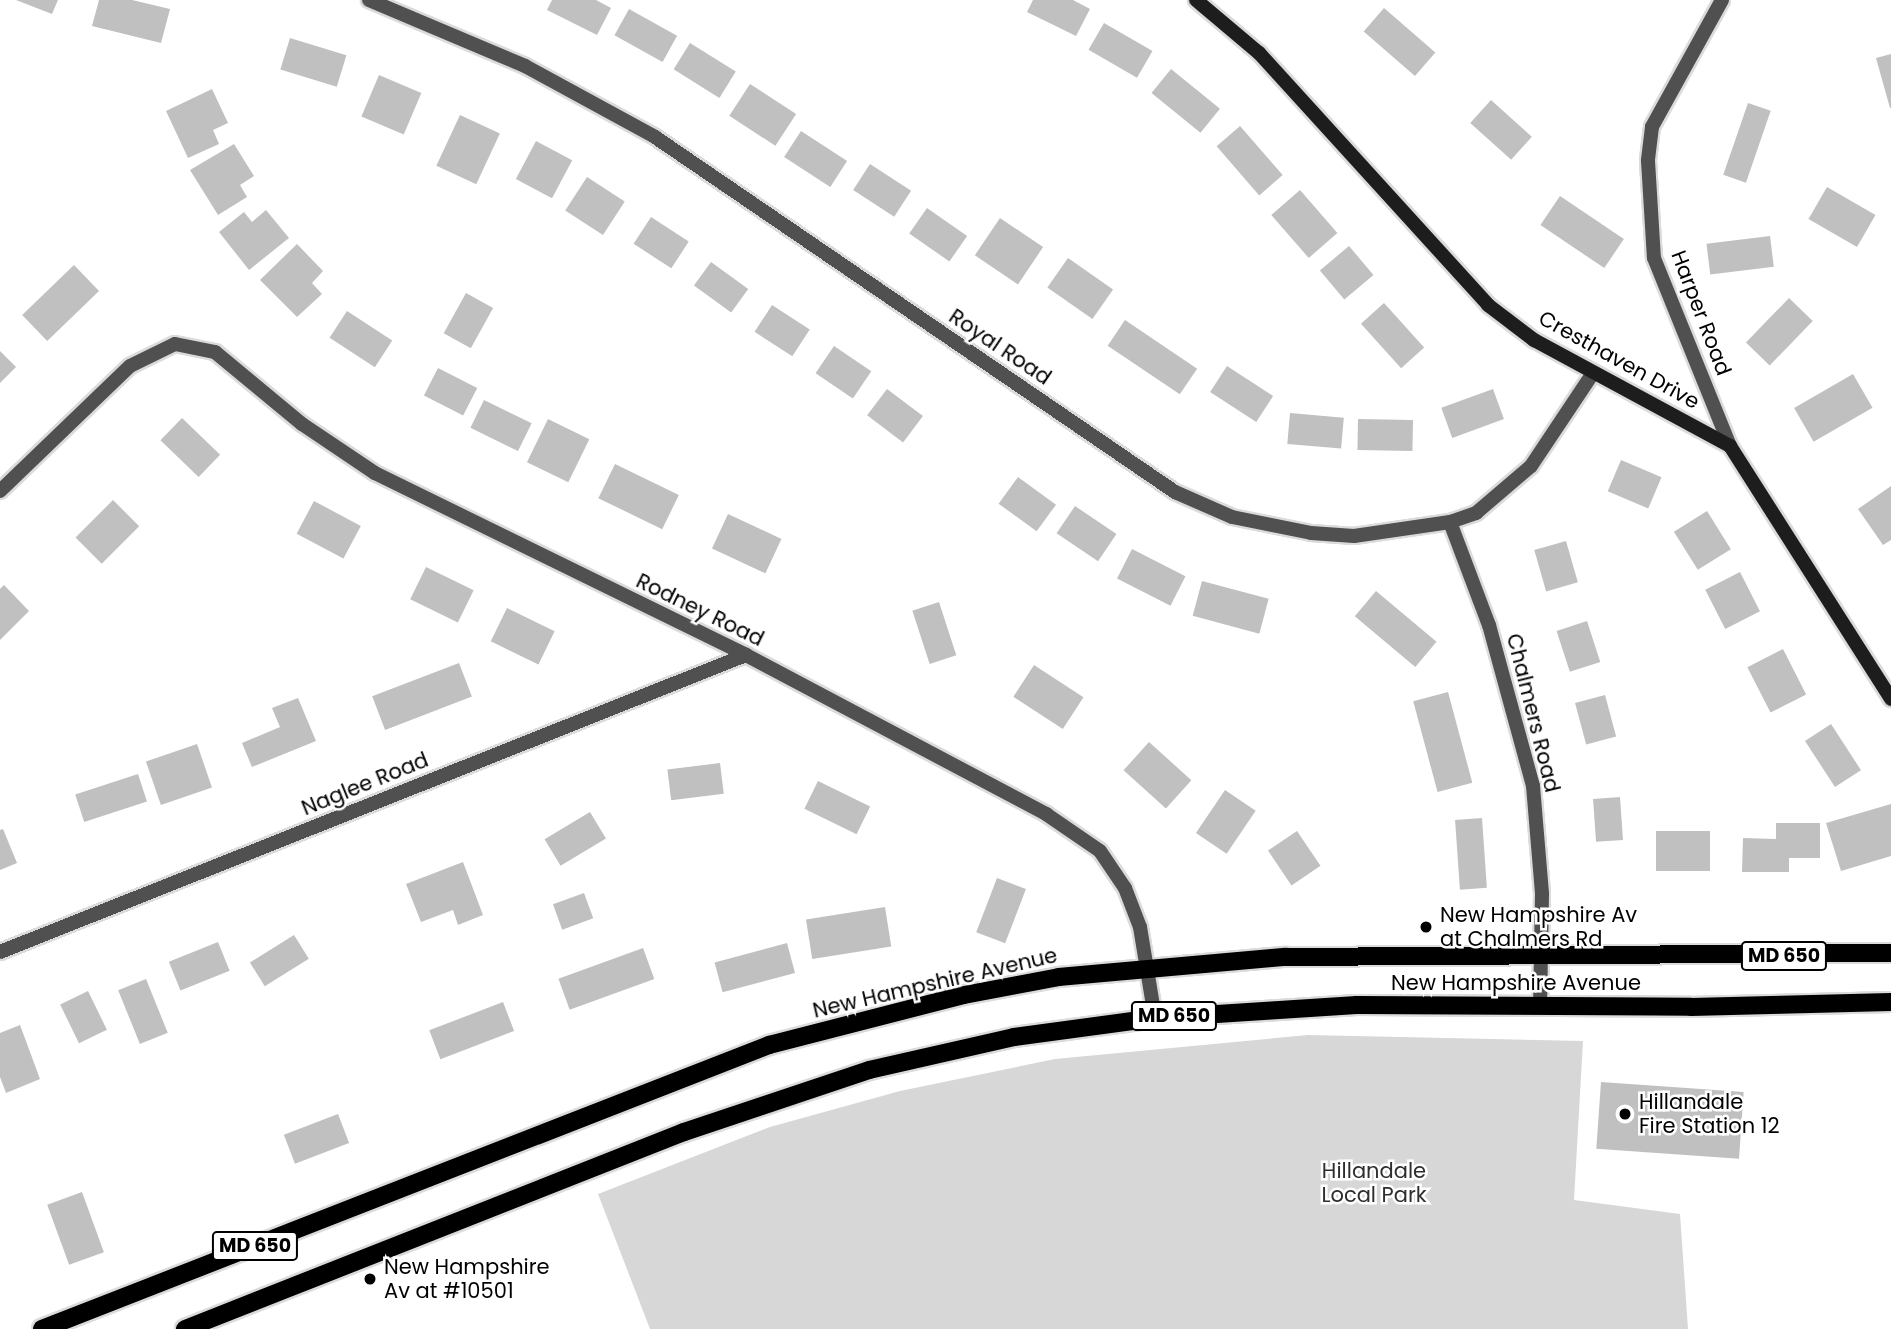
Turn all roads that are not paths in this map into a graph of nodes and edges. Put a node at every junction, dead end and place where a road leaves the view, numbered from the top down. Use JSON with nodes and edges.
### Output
{"nodes":[{"id":1,"x":369,"y":0,"type":"edge"},
{"id":2,"x":1196,"y":0,"type":"edge"},
{"id":3,"x":1722,"y":0,"type":"edge"},
{"id":4,"x":1593,"y":373,"type":"junction"},
{"id":5,"x":1730,"y":446,"type":"junction"},
{"id":6,"x":0,"y":491,"type":"edge"},
{"id":7,"x":1450,"y":522,"type":"junction"},
{"id":8,"x":746,"y":655,"type":"junction"},
{"id":9,"x":1891,"y":699,"type":"edge"},
{"id":10,"x":0,"y":952,"type":"edge"},
{"id":11,"x":1891,"y":953,"type":"edge"},
{"id":12,"x":1542,"y":956,"type":"junction"},
{"id":13,"x":1147,"y":967,"type":"junction"},
{"id":14,"x":1891,"y":1002,"type":"edge"},
{"id":15,"x":1539,"y":1005,"type":"junction"},
{"id":16,"x":1155,"y":1018,"type":"junction"},
{"id":17,"x":43,"y":1329,"type":"edge"},
{"id":18,"x":185,"y":1329,"type":"edge"}],
"edges":[{"from":1,"to":7,"type":"street","name":"Royal Road"},
{"from":2,"to":4,"type":"street","name":"Cresthaven Drive"},
{"from":3,"to":5,"type":"street","name":"Harper Road"},
{"from":4,"to":5,"type":"street","name":"Cresthaven Drive"},
{"from":4,"to":7,"type":"street","name":"Royal Road"},
{"from":5,"to":9,"type":"street","name":"Cresthaven Drive"},
{"from":6,"to":8,"type":"street","name":"Rodney Road"},
{"from":7,"to":12,"type":"street","name":"Chalmers Road"},
{"from":8,"to":10,"type":"street","name":"Naglee Road"},
{"from":8,"to":13,"type":"street","name":"Rodney Road"},
{"from":11,"to":12,"type":"main road","name":"New Hampshire Avenue","number":"MD 650"},
{"from":12,"to":13,"type":"main road","name":"New Hampshire Avenue","number":"MD 650"},
{"from":12,"to":15,"type":"street","name":"Chalmers Road"},
{"from":13,"to":16,"type":"street","name":"Rodney Road"},
{"from":13,"to":17,"type":"main road","name":"New Hampshire Avenue","number":"MD 650"},
{"from":14,"to":15,"type":"main road","name":"New Hampshire Avenue","number":"MD 650"},
{"from":15,"to":16,"type":"main road","name":"New Hampshire Avenue","number":"MD 650"},
{"from":16,"to":18,"type":"main road","name":"New Hampshire Avenue","number":"MD 650"}]}
